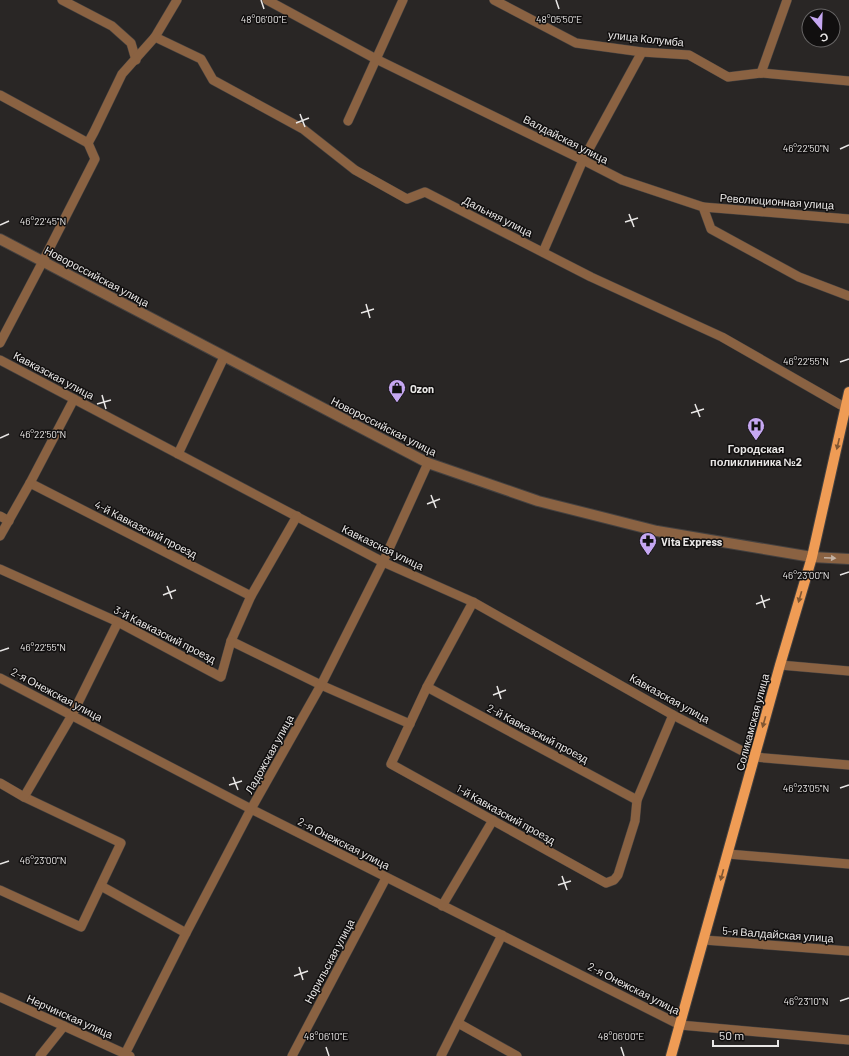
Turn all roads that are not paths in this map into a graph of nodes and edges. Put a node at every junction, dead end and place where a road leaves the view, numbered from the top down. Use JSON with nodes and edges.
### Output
{"nodes":[{"id":1,"x":62,"y":0,"type":"edge"},
{"id":2,"x":176,"y":0,"type":"edge"},
{"id":3,"x":267,"y":0,"type":"edge"},
{"id":4,"x":403,"y":0,"type":"edge"},
{"id":5,"x":494,"y":0,"type":"edge"},
{"id":6,"x":787,"y":0,"type":"edge"},
{"id":7,"x":155,"y":37,"type":"junction"},
{"id":8,"x":642,"y":52,"type":"junction"},
{"id":9,"x":376,"y":59,"type":"junction"},
{"id":10,"x":136,"y":60,"type":"junction"},
{"id":11,"x":761,"y":73,"type":"junction"},
{"id":12,"x":849,"y":81,"type":"edge"},
{"id":13,"x":0,"y":95,"type":"edge"},
{"id":14,"x":348,"y":121,"type":"dead end"},
{"id":15,"x":88,"y":143,"type":"junction"},
{"id":16,"x":583,"y":160,"type":"junction"},
{"id":17,"x":703,"y":207,"type":"junction"},
{"id":18,"x":849,"y":218,"type":"edge"},
{"id":19,"x":0,"y":238,"type":"edge"},
{"id":20,"x":543,"y":252,"type":"junction"},
{"id":21,"x":43,"y":261,"type":"junction"},
{"id":22,"x":849,"y":296,"type":"edge"},
{"id":23,"x":0,"y":343,"type":"edge"},
{"id":24,"x":224,"y":357,"type":"junction"},
{"id":25,"x":0,"y":360,"type":"edge"},
{"id":26,"x":849,"y":392,"type":"edge"},
{"id":27,"x":74,"y":399,"type":"junction"},
{"id":28,"x":846,"y":408,"type":"junction"},
{"id":29,"x":178,"y":454,"type":"junction"},
{"id":30,"x":428,"y":463,"type":"junction"},
{"id":31,"x":30,"y":483,"type":"junction"},
{"id":32,"x":0,"y":516,"type":"edge"},
{"id":33,"x":297,"y":516,"type":"junction"},
{"id":34,"x":9,"y":520,"type":"junction"},
{"id":35,"x":0,"y":536,"type":"edge"},
{"id":36,"x":812,"y":557,"type":"junction"},
{"id":37,"x":849,"y":559,"type":"edge"},
{"id":38,"x":383,"y":562,"type":"junction"},
{"id":39,"x":0,"y":569,"type":"edge"},
{"id":40,"x":251,"y":596,"type":"junction"},
{"id":41,"x":473,"y":602,"type":"junction"},
{"id":42,"x":118,"y":622,"type":"junction"},
{"id":43,"x":231,"y":641,"type":"junction"},
{"id":44,"x":780,"y":665,"type":"junction"},
{"id":45,"x":849,"y":671,"type":"edge"},
{"id":46,"x":0,"y":678,"type":"edge"},
{"id":47,"x":321,"y":685,"type":"junction"},
{"id":48,"x":427,"y":687,"type":"junction"},
{"id":49,"x":72,"y":715,"type":"junction"},
{"id":50,"x":673,"y":715,"type":"junction"},
{"id":51,"x":410,"y":724,"type":"junction"},
{"id":52,"x":754,"y":757,"type":"junction"},
{"id":53,"x":849,"y":765,"type":"edge"},
{"id":54,"x":0,"y":783,"type":"edge"},
{"id":55,"x":24,"y":797,"type":"junction"},
{"id":56,"x":637,"y":800,"type":"junction"},
{"id":57,"x":251,"y":809,"type":"junction"},
{"id":58,"x":493,"y":820,"type":"junction"},
{"id":59,"x":728,"y":854,"type":"junction"},
{"id":60,"x":849,"y":864,"type":"edge"},
{"id":61,"x":386,"y":878,"type":"junction"},
{"id":62,"x":101,"y":886,"type":"junction"},
{"id":63,"x":0,"y":890,"type":"edge"},
{"id":64,"x":442,"y":906,"type":"junction"},
{"id":65,"x":186,"y":933,"type":"junction"},
{"id":66,"x":502,"y":935,"type":"junction"},
{"id":67,"x":704,"y":940,"type":"junction"},
{"id":68,"x":849,"y":951,"type":"edge"},
{"id":69,"x":0,"y":997,"type":"edge"},
{"id":70,"x":458,"y":1023,"type":"junction"},
{"id":71,"x":680,"y":1025,"type":"junction"},
{"id":72,"x":64,"y":1026,"type":"junction"},
{"id":73,"x":849,"y":1040,"type":"edge"},
{"id":74,"x":128,"y":1055,"type":"edge"},
{"id":75,"x":40,"y":1056,"type":"edge"},
{"id":76,"x":292,"y":1056,"type":"edge"},
{"id":77,"x":441,"y":1056,"type":"edge"},
{"id":78,"x":517,"y":1056,"type":"edge"},
{"id":79,"x":671,"y":1056,"type":"edge"}],
"edges":[{"from":1,"to":10,"type":"street"},
{"from":2,"to":7,"type":"street"},
{"from":3,"to":9,"type":"street","name":"Валдайская улица"},
{"from":4,"to":9,"type":"street"},
{"from":5,"to":8,"type":"street","name":"улица Колумба"},
{"from":6,"to":11,"type":"street"},
{"from":7,"to":10,"type":"street"},
{"from":7,"to":20,"type":"street","name":"Дальняя улица"},
{"from":8,"to":11,"type":"street","name":"улица Колумба"},
{"from":8,"to":16,"type":"street"},
{"from":9,"to":14,"type":"street"},
{"from":9,"to":16,"type":"street","name":"Валдайская улица"},
{"from":10,"to":15,"type":"street"},
{"from":11,"to":12,"type":"street","name":"улица Колумба"},
{"from":13,"to":15,"type":"street"},
{"from":15,"to":21,"type":"street"},
{"from":16,"to":17,"type":"street","name":"Валдайская улица"},
{"from":16,"to":20,"type":"street"},
{"from":17,"to":18,"type":"street","name":"Революционная улица"},
{"from":17,"to":22,"type":"street"},
{"from":19,"to":21,"type":"street","name":"Новороссийская улица"},
{"from":20,"to":28,"type":"street","name":"Дальняя улица"},
{"from":21,"to":23,"type":"street"},
{"from":21,"to":24,"type":"street","name":"Новороссийская улица"},
{"from":24,"to":29,"type":"street"},
{"from":24,"to":30,"type":"street","name":"Новороссийская улица"},
{"from":25,"to":27,"type":"street","name":"Кавказская улица"},
{"from":26,"to":28,"type":"main road","name":"Соликамская улица"},
{"from":27,"to":29,"type":"street","name":"Кавказская улица"},
{"from":27,"to":31,"type":"street"},
{"from":28,"to":36,"type":"main road","name":"Соликамская улица","one_way":true},
{"from":29,"to":33,"type":"street","name":"Кавказская улица"},
{"from":30,"to":36,"type":"street","name":"Новороссийская улица"},
{"from":30,"to":38,"type":"street","name":"Ладожская улица"},
{"from":31,"to":34,"type":"street"},
{"from":31,"to":40,"type":"street","name":"4-й Кавказский проезд"},
{"from":32,"to":34,"type":"street"},
{"from":33,"to":38,"type":"street","name":"Кавказская улица"},
{"from":33,"to":40,"type":"street","name":"3-й Кавказский проезд"},
{"from":34,"to":35,"type":"street"},
{"from":36,"to":37,"type":"street","name":"Новороссийская улица","one_way":true},
{"from":36,"to":44,"type":"main road","name":"Соликамская улица","one_way":true},
{"from":38,"to":41,"type":"street","name":"Кавказская улица"},
{"from":38,"to":47,"type":"street","name":"Ладожская улица"},
{"from":39,"to":42,"type":"street","name":"3-й Кавказский проезд"},
{"from":40,"to":43,"type":"street","name":"3-й Кавказский проезд"},
{"from":41,"to":48,"type":"street","name":"1-й Кавказский проезд"},
{"from":41,"to":50,"type":"street","name":"Кавказская улица"},
{"from":42,"to":43,"type":"street","name":"3-й Кавказский проезд"},
{"from":42,"to":49,"type":"street"},
{"from":43,"to":47,"type":"street"},
{"from":44,"to":45,"type":"street"},
{"from":44,"to":52,"type":"main road","name":"Соликамская улица","one_way":true},
{"from":46,"to":49,"type":"street","name":"2-я Онежская улица"},
{"from":47,"to":51,"type":"street"},
{"from":47,"to":57,"type":"street","name":"Ладожская улица"},
{"from":48,"to":51,"type":"street","name":"1-й Кавказский проезд"},
{"from":48,"to":56,"type":"street","name":"2-й Кавказский проезд"},
{"from":49,"to":55,"type":"street"},
{"from":49,"to":57,"type":"street","name":"2-я Онежская улица"},
{"from":50,"to":52,"type":"street","name":"Кавказская улица"},
{"from":50,"to":56,"type":"street","name":"1-й Кавказский проезд"},
{"from":51,"to":58,"type":"street","name":"1-й Кавказский проезд"},
{"from":52,"to":53,"type":"street"},
{"from":52,"to":59,"type":"main road","name":"Соликамская улица"},
{"from":54,"to":55,"type":"street"},
{"from":55,"to":62,"type":"street"},
{"from":56,"to":58,"type":"street","name":"1-й Кавказский проезд"},
{"from":57,"to":61,"type":"street","name":"2-я Онежская улица"},
{"from":57,"to":65,"type":"street","name":"Ладожская улица"},
{"from":58,"to":64,"type":"street"},
{"from":59,"to":60,"type":"street"},
{"from":59,"to":67,"type":"main road","name":"Соликамская улица","one_way":true},
{"from":61,"to":64,"type":"street","name":"2-я Онежская улица"},
{"from":61,"to":76,"type":"street","name":"Норильская улица"},
{"from":62,"to":63,"type":"street"},
{"from":62,"to":65,"type":"street"},
{"from":64,"to":66,"type":"street","name":"2-я Онежская улица"},
{"from":65,"to":74,"type":"street","name":"Ладожская улица"},
{"from":66,"to":70,"type":"street"},
{"from":66,"to":71,"type":"street","name":"2-я Онежская улица"},
{"from":67,"to":68,"type":"street","name":"5-я Валдайская улица"},
{"from":67,"to":71,"type":"main road","name":"Соликамская улица"},
{"from":69,"to":72,"type":"street","name":"Нерчинская улица"},
{"from":70,"to":77,"type":"street"},
{"from":70,"to":78,"type":"street"},
{"from":71,"to":73,"type":"street"},
{"from":71,"to":79,"type":"main road","name":"Соликамская улица"},
{"from":72,"to":74,"type":"street","name":"Нерчинская улица"},
{"from":72,"to":75,"type":"street"}]}
